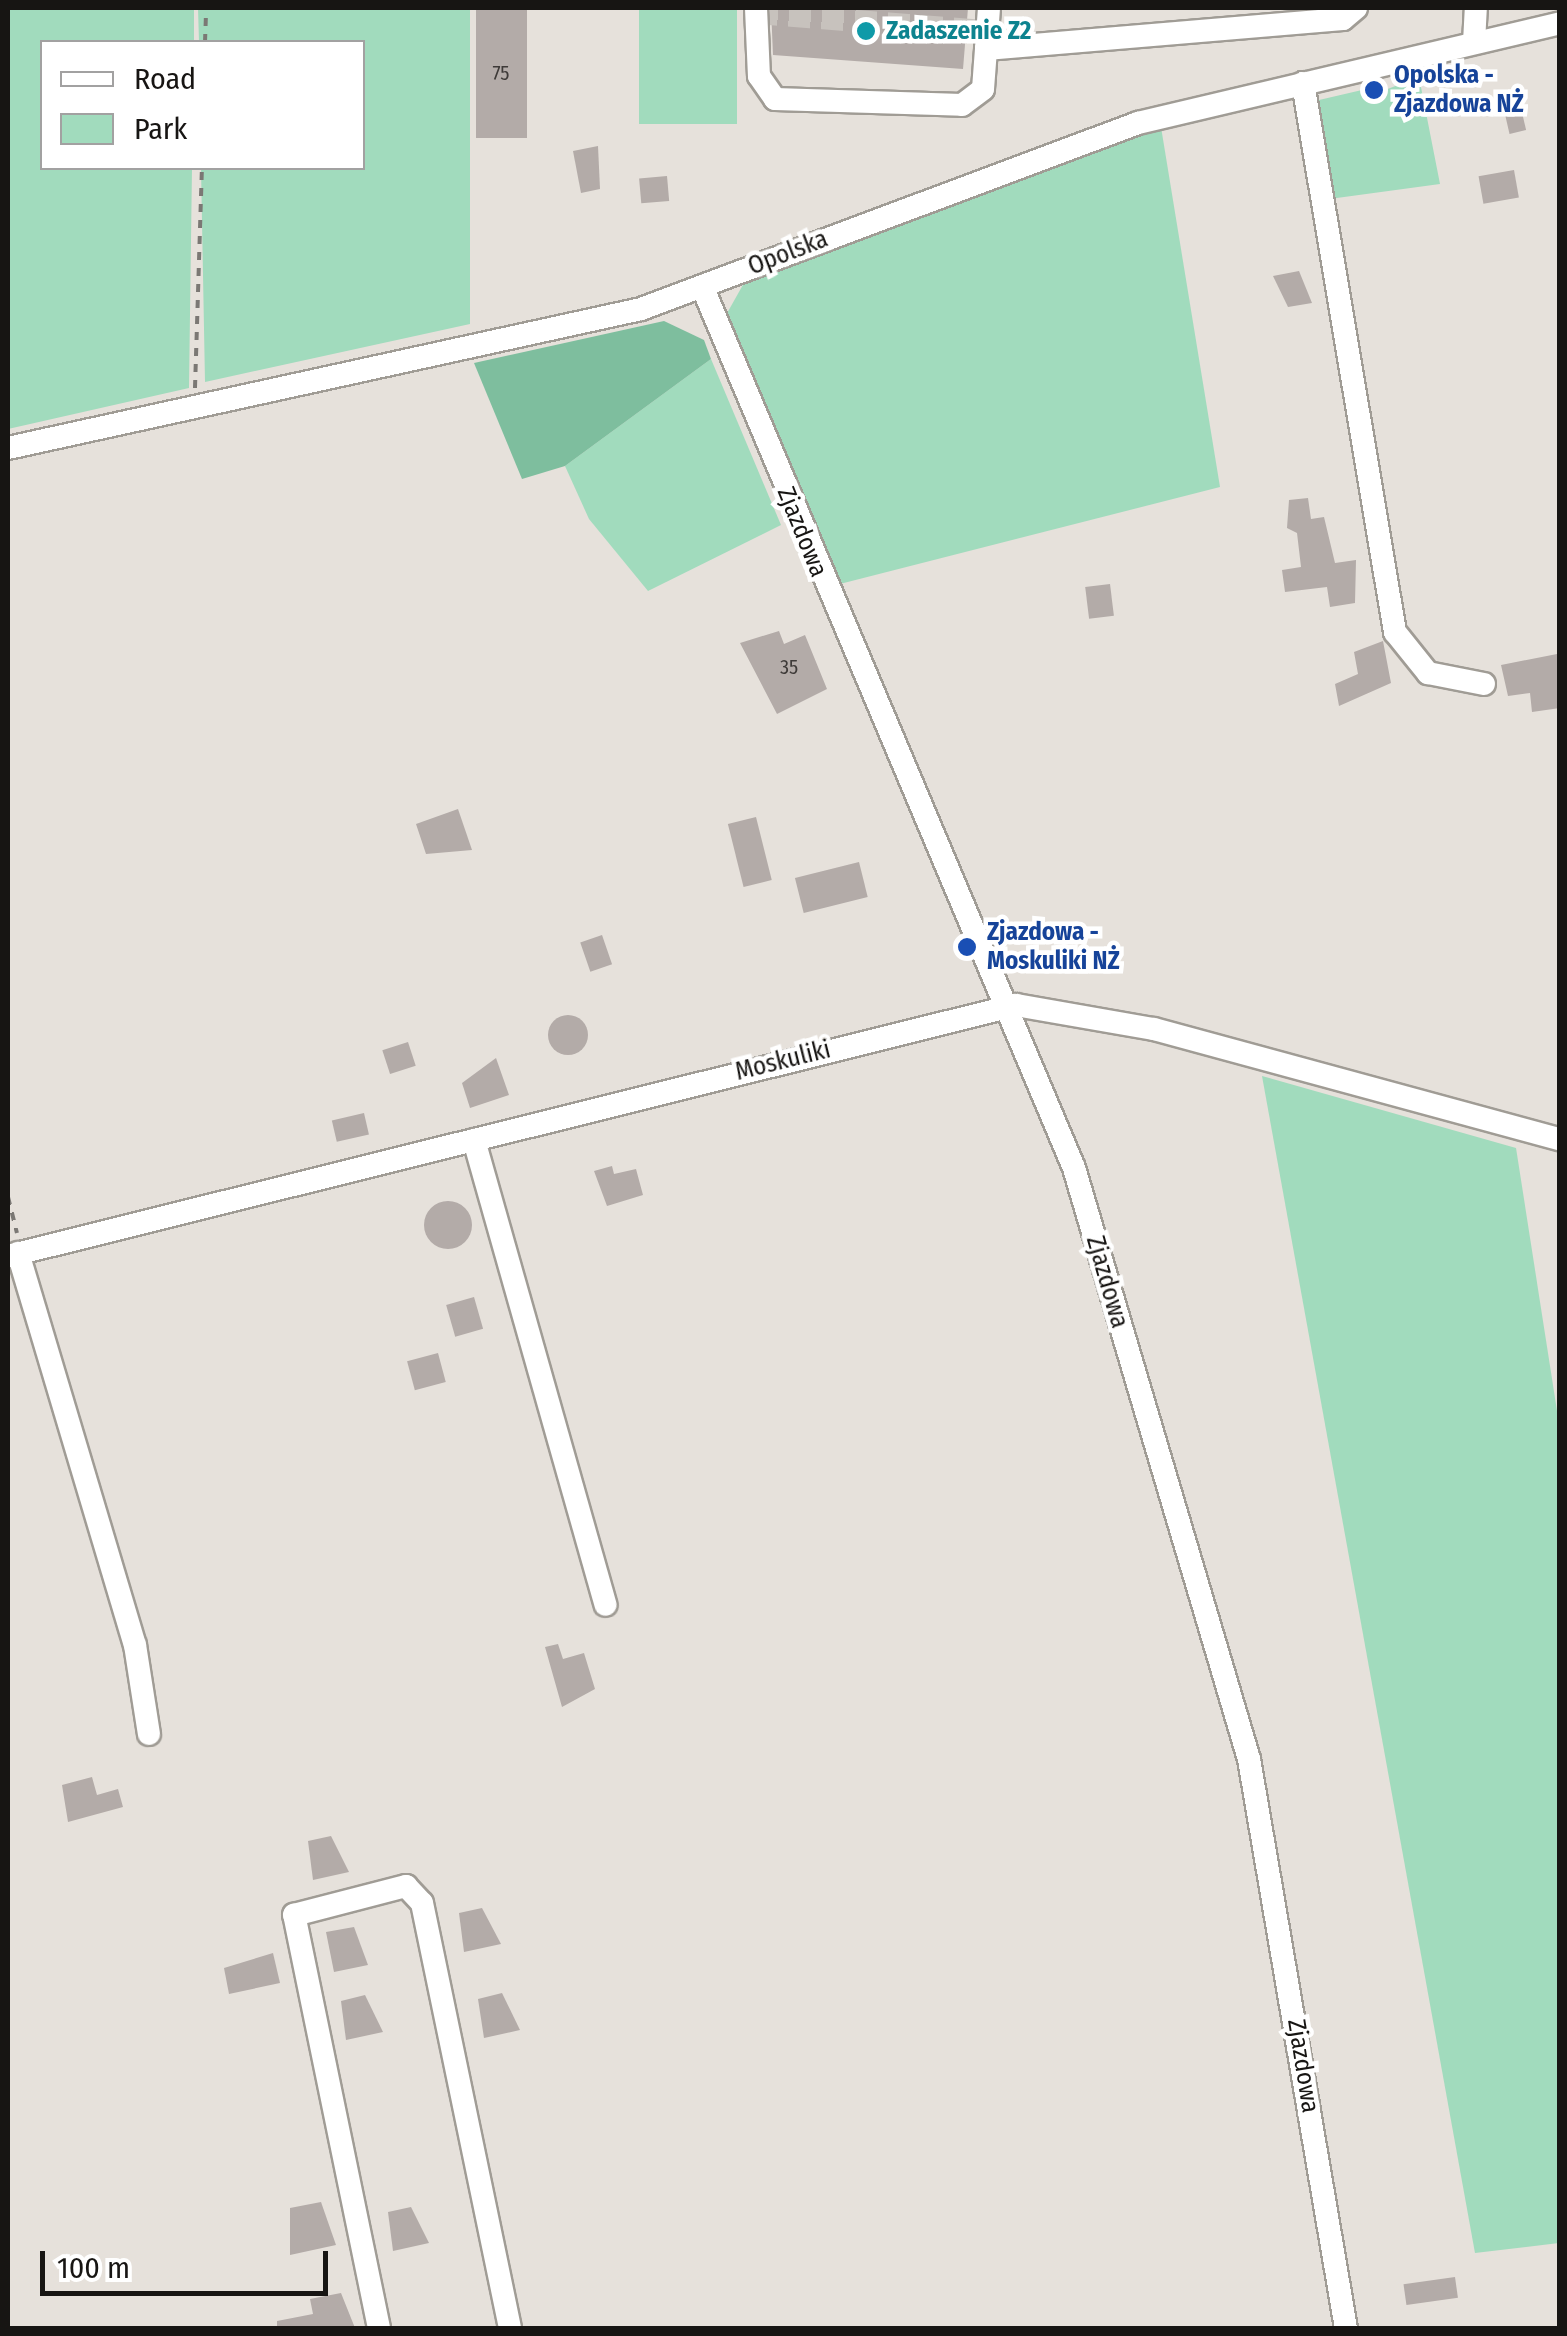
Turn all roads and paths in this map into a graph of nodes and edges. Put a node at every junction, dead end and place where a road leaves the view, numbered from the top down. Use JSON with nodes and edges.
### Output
{"nodes":[{"id":1,"x":206,"y":8,"type":"edge"},
{"id":2,"x":756,"y":8,"type":"edge"},
{"id":3,"x":988,"y":8,"type":"edge"},
{"id":4,"x":1356,"y":8,"type":"edge"},
{"id":5,"x":1476,"y":8,"type":"edge"},
{"id":6,"x":1560,"y":22,"type":"edge"},
{"id":7,"x":205,"y":40,"type":"edge"},
{"id":8,"x":1474,"y":42,"type":"junction"},
{"id":9,"x":986,"y":49,"type":"junction"},
{"id":10,"x":1302,"y":83,"type":"junction"},
{"id":11,"x":202,"y":170,"type":"edge"},
{"id":12,"x":702,"y":286,"type":"junction"},
{"id":13,"x":197,"y":407,"type":"junction"},
{"id":14,"x":8,"y":448,"type":"edge"},
{"id":15,"x":1484,"y":684,"type":"dead end"},
{"id":16,"x":1008,"y":1007,"type":"junction"},
{"id":17,"x":1560,"y":1139,"type":"edge"},
{"id":18,"x":474,"y":1140,"type":"junction"},
{"id":19,"x":8,"y":1198,"type":"edge"},
{"id":20,"x":16,"y":1254,"type":"edge"},
{"id":21,"x":606,"y":1605,"type":"dead end"},
{"id":22,"x":149,"y":1734,"type":"dead end"},
{"id":23,"x":379,"y":2328,"type":"edge"},
{"id":24,"x":510,"y":2328,"type":"edge"},
{"id":25,"x":1346,"y":2328,"type":"edge"}],
"edges":[{"from":1,"to":7,"type":"path"},
{"from":2,"to":9,"type":"street"},
{"from":3,"to":9,"type":"street"},
{"from":4,"to":9,"type":"street"},
{"from":5,"to":8,"type":"street"},
{"from":6,"to":8,"type":"street","name":"Opolska"},
{"from":8,"to":10,"type":"street","name":"Opolska"},
{"from":10,"to":12,"type":"street","name":"Opolska"},
{"from":10,"to":15,"type":"street"},
{"from":11,"to":13,"type":"path"},
{"from":12,"to":13,"type":"street","name":"Opolska"},
{"from":12,"to":16,"type":"street","name":"Zjazdowa"},
{"from":13,"to":14,"type":"street","name":"Opolska"},
{"from":16,"to":17,"type":"street","name":"Moskuliki"},
{"from":16,"to":18,"type":"street","name":"Moskuliki"},
{"from":16,"to":25,"type":"street","name":"Zjazdowa"},
{"from":18,"to":20,"type":"street","name":"Moskuliki"},
{"from":18,"to":21,"type":"street"},
{"from":19,"to":20,"type":"path"},
{"from":20,"to":22,"type":"street"},
{"from":23,"to":24,"type":"street"}]}
